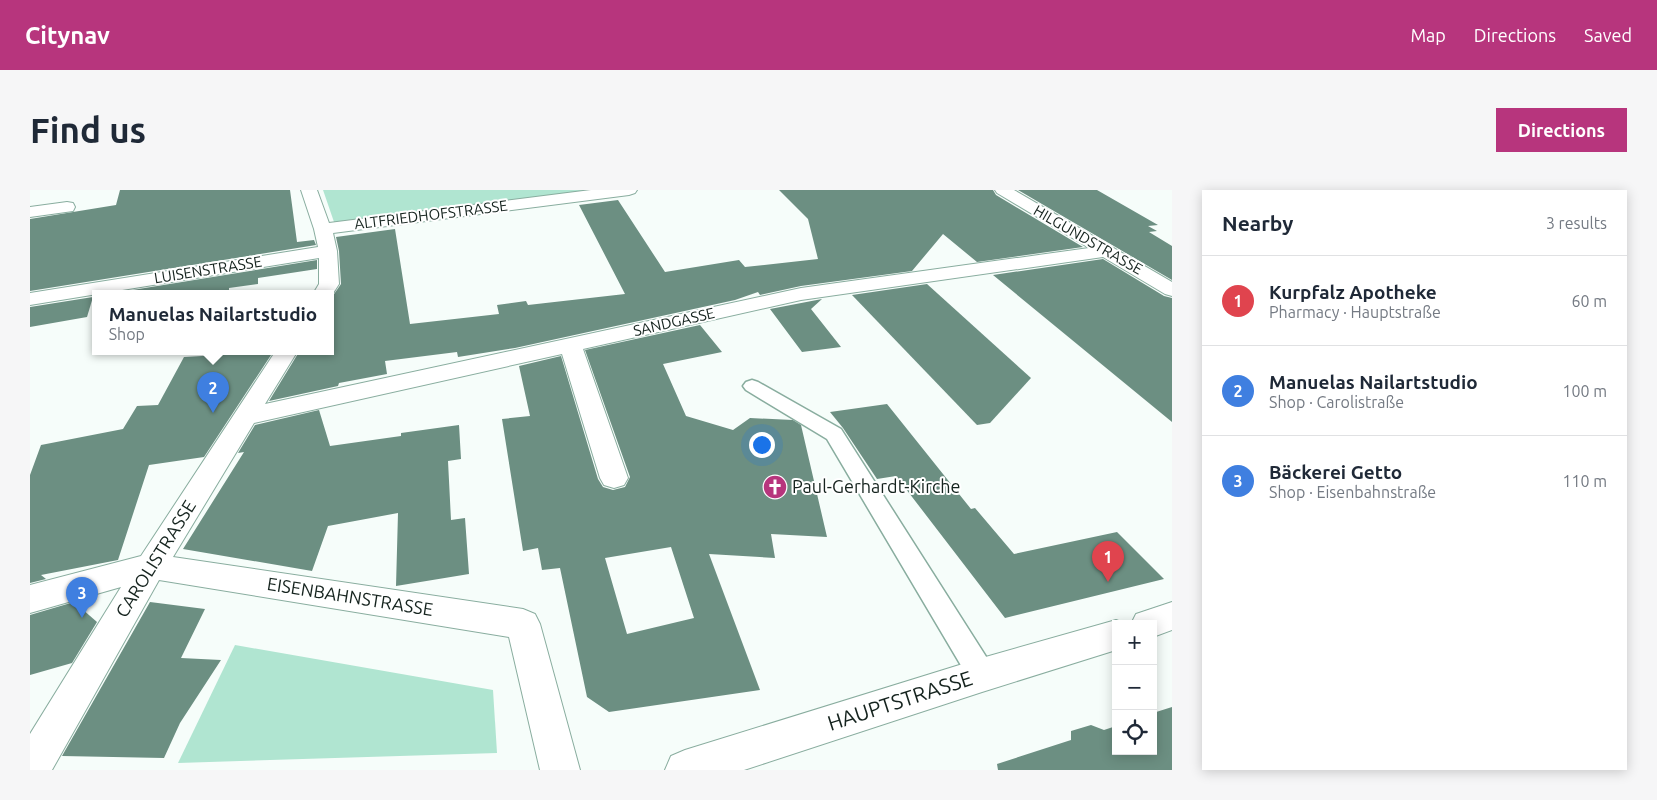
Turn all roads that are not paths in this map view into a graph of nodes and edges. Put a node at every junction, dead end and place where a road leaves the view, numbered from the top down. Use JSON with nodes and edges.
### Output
{"nodes":[{"id":1,"x":309,"y":190,"type":"edge"},
{"id":2,"x":629,"y":190,"type":"edge"},
{"id":3,"x":1003,"y":190,"type":"edge"},
{"id":4,"x":67,"y":207,"type":"dead end"},
{"id":5,"x":30,"y":212,"type":"edge"},
{"id":6,"x":323,"y":230,"type":"junction"},
{"id":7,"x":328,"y":250,"type":"junction"},
{"id":8,"x":1108,"y":251,"type":"junction"},
{"id":9,"x":1172,"y":272,"type":"edge"},
{"id":10,"x":1148,"y":275,"type":"junction"},
{"id":11,"x":325,"y":290,"type":"edge"},
{"id":12,"x":1172,"y":290,"type":"edge"},
{"id":13,"x":30,"y":299,"type":"edge"},
{"id":14,"x":570,"y":345,"type":"junction"},
{"id":15,"x":284,"y":355,"type":"edge"},
{"id":16,"x":752,"y":386,"type":"dead end"},
{"id":17,"x":246,"y":417,"type":"junction"},
{"id":18,"x":614,"y":478,"type":"dead end"},
{"id":19,"x":151,"y":566,"type":"junction"},
{"id":20,"x":30,"y":599,"type":"edge"},
{"id":21,"x":1172,"y":616,"type":"edge"},
{"id":22,"x":1157,"y":621,"type":"edge"},
{"id":23,"x":1112,"y":636,"type":"edge"},
{"id":24,"x":982,"y":674,"type":"junction"},
{"id":25,"x":30,"y":770,"type":"edge"},
{"id":26,"x":560,"y":770,"type":"edge"},
{"id":27,"x":685,"y":770,"type":"edge"}],
"edges":[{"from":1,"to":6,"type":"street"},
{"from":2,"to":6,"type":"street","name":"ALTFRIEDHOFSTRASSE"},
{"from":3,"to":8,"type":"street","name":"HILGUNDSTRASSE"},
{"from":4,"to":5,"type":"street"},
{"from":6,"to":7,"type":"street"},
{"from":7,"to":11,"type":"street"},
{"from":7,"to":13,"type":"street","name":"LUISENSTRASSE"},
{"from":8,"to":10,"type":"street","name":"HILGUNDSTRASSE"},
{"from":8,"to":14,"type":"street","name":"SANDGASSE"},
{"from":9,"to":10,"type":"street"},
{"from":10,"to":12,"type":"street","name":"HILGUNDSTRASSE"},
{"from":14,"to":17,"type":"street","name":"SANDGASSE"},
{"from":14,"to":18,"type":"street"},
{"from":15,"to":17,"type":"street","name":"CAROLISTRASSE"},
{"from":16,"to":24,"type":"lane"},
{"from":17,"to":19,"type":"street","name":"CAROLISTRASSE"},
{"from":19,"to":20,"type":"street","name":"EISENBAHNSTRASSE"},
{"from":19,"to":25,"type":"street","name":"CAROLISTRASSE"},
{"from":19,"to":26,"type":"street","name":"EISENBAHNSTRASSE"},
{"from":21,"to":22,"type":"street"},
{"from":23,"to":24,"type":"street","name":"HAUPTSTRASSE"},
{"from":24,"to":27,"type":"street","name":"HAUPTSTRASSE"}]}
